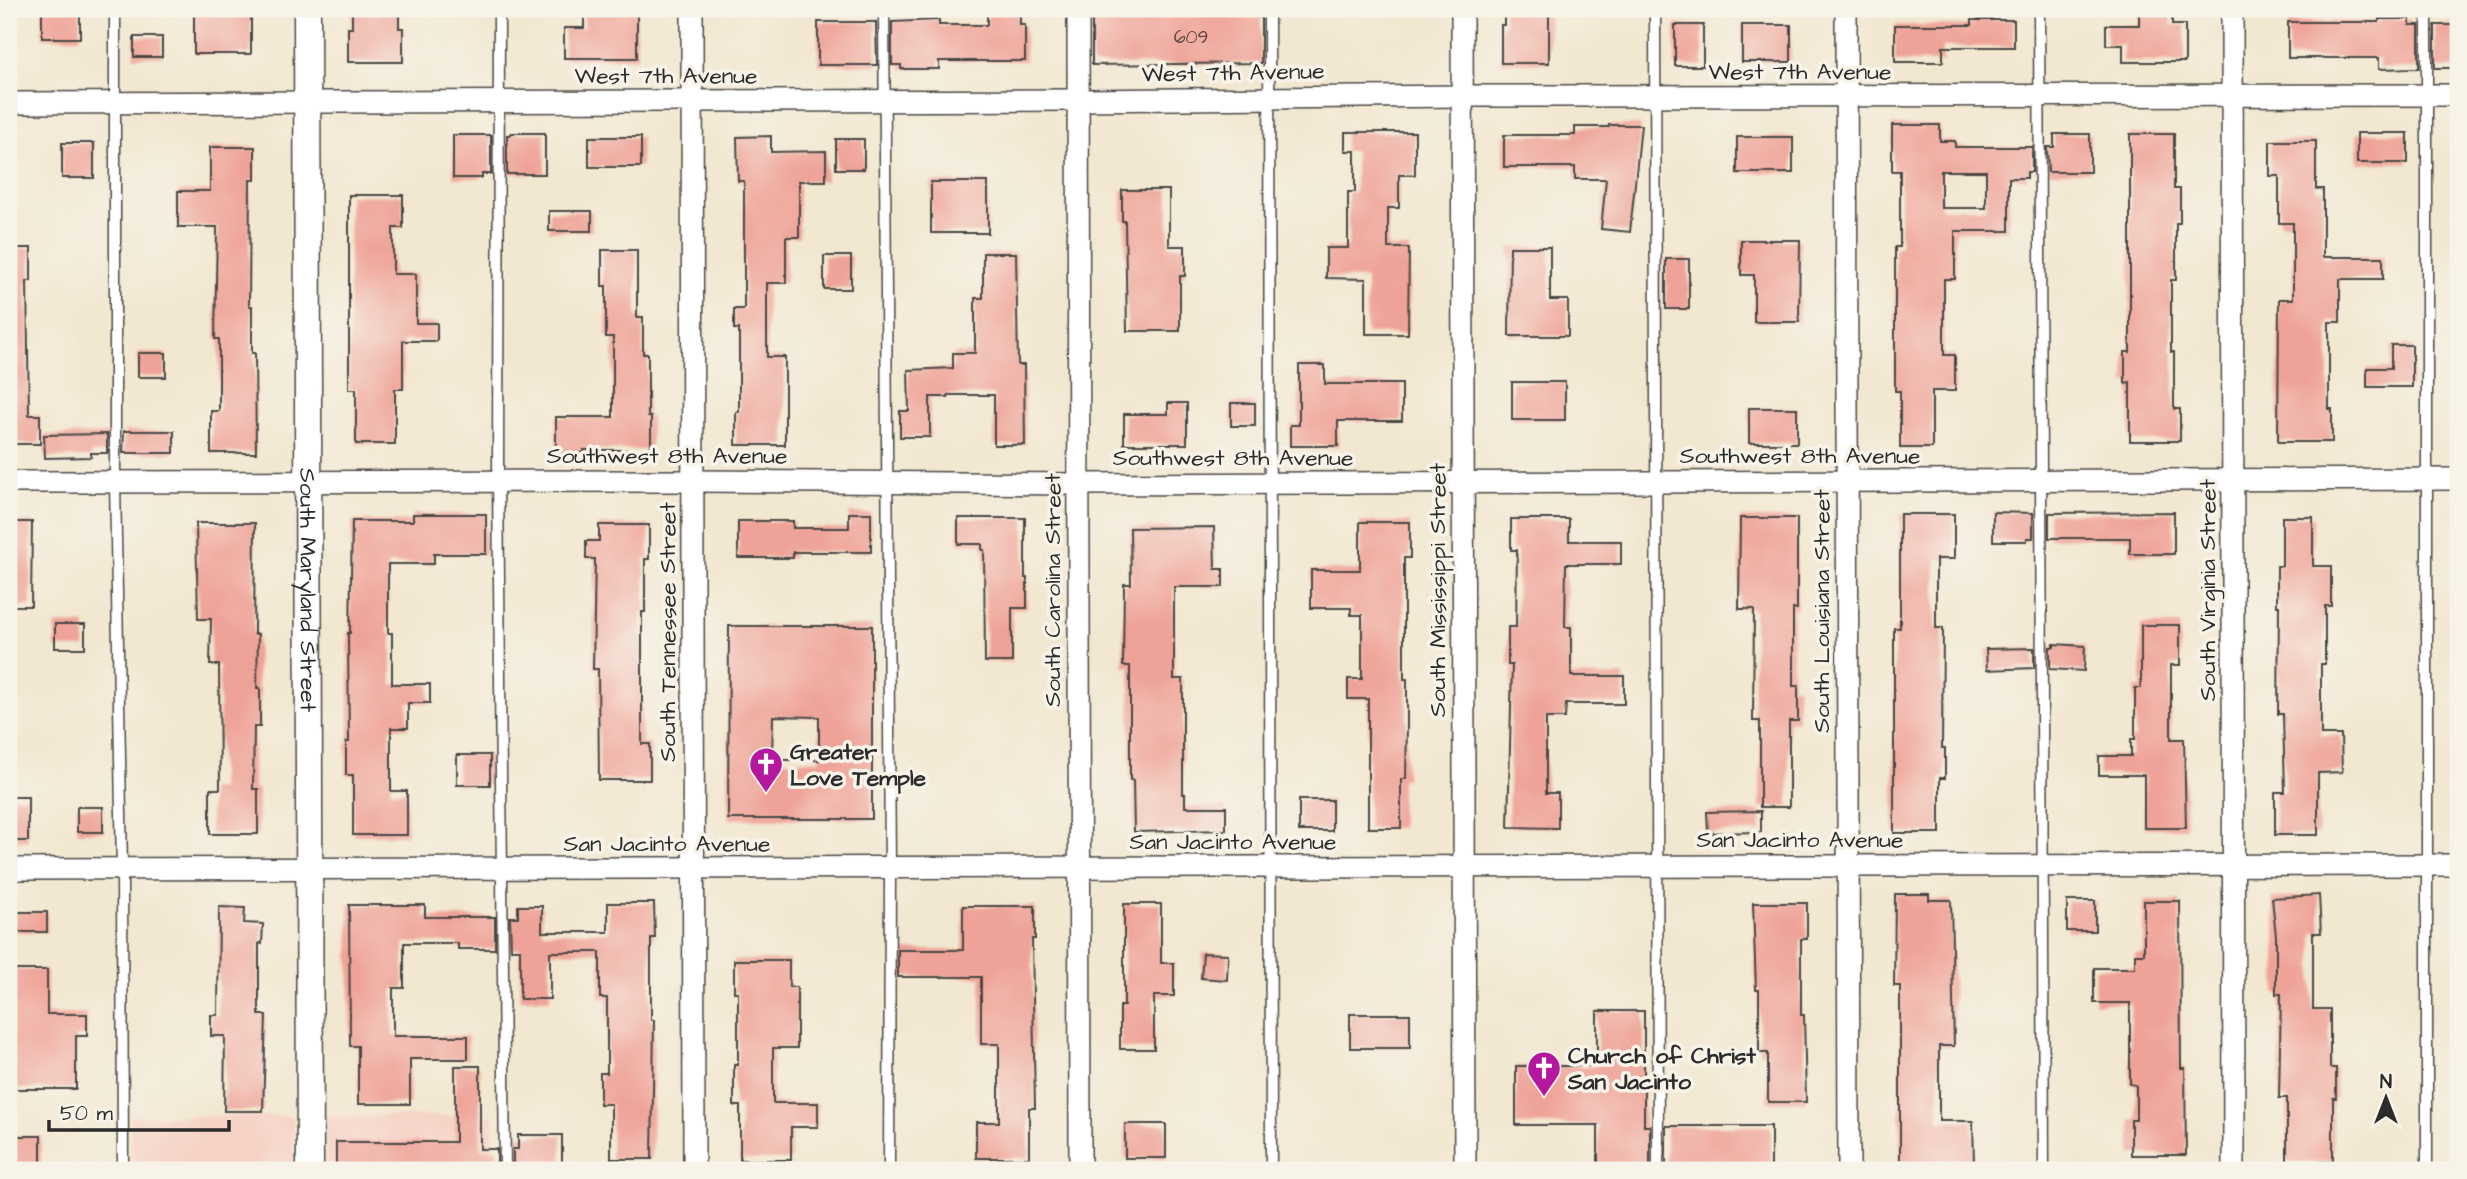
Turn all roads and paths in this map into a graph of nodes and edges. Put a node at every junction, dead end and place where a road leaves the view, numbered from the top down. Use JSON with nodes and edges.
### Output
{"nodes":[{"id":1,"x":115,"y":9,"type":"edge"},
{"id":2,"x":307,"y":9,"type":"edge"},
{"id":3,"x":499,"y":9,"type":"edge"},
{"id":4,"x":692,"y":9,"type":"edge"},
{"id":5,"x":884,"y":9,"type":"edge"},
{"id":6,"x":1078,"y":9,"type":"edge"},
{"id":7,"x":1269,"y":9,"type":"edge"},
{"id":8,"x":1462,"y":9,"type":"edge"},
{"id":9,"x":1655,"y":9,"type":"edge"},
{"id":10,"x":1846,"y":9,"type":"edge"},
{"id":11,"x":2039,"y":9,"type":"edge"},
{"id":12,"x":2232,"y":9,"type":"edge"},
{"id":13,"x":2427,"y":9,"type":"edge"},
{"id":14,"x":2427,"y":95,"type":"junction"},
{"id":15,"x":2458,"y":95,"type":"edge"},
{"id":16,"x":1462,"y":96,"type":"junction"},
{"id":17,"x":2232,"y":96,"type":"junction"},
{"id":18,"x":1269,"y":97,"type":"junction"},
{"id":19,"x":1655,"y":97,"type":"junction"},
{"id":20,"x":1846,"y":97,"type":"junction"},
{"id":21,"x":2039,"y":97,"type":"junction"},
{"id":22,"x":884,"y":100,"type":"junction"},
{"id":23,"x":1078,"y":100,"type":"junction"},
{"id":24,"x":692,"y":101,"type":"junction"},
{"id":25,"x":307,"y":102,"type":"junction"},
{"id":26,"x":498,"y":102,"type":"junction"},
{"id":27,"x":9,"y":103,"type":"edge"},
{"id":28,"x":115,"y":103,"type":"junction"},
{"id":29,"x":2426,"y":479,"type":"junction"},
{"id":30,"x":2458,"y":479,"type":"edge"},
{"id":31,"x":2233,"y":480,"type":"junction"},
{"id":32,"x":498,"y":481,"type":"junction"},
{"id":33,"x":693,"y":481,"type":"junction"},
{"id":34,"x":1847,"y":481,"type":"junction"},
{"id":35,"x":2041,"y":481,"type":"junction"},
{"id":36,"x":9,"y":482,"type":"edge"},
{"id":37,"x":115,"y":482,"type":"junction"},
{"id":38,"x":308,"y":482,"type":"junction"},
{"id":39,"x":886,"y":482,"type":"junction"},
{"id":40,"x":1270,"y":482,"type":"junction"},
{"id":41,"x":1463,"y":482,"type":"junction"},
{"id":42,"x":1657,"y":482,"type":"junction"},
{"id":43,"x":1077,"y":484,"type":"junction"},
{"id":44,"x":2043,"y":865,"type":"junction"},
{"id":45,"x":2234,"y":865,"type":"junction"},
{"id":46,"x":2427,"y":865,"type":"junction"},
{"id":47,"x":2458,"y":865,"type":"edge"},
{"id":48,"x":1464,"y":866,"type":"junction"},
{"id":49,"x":1657,"y":866,"type":"junction"},
{"id":50,"x":1848,"y":866,"type":"junction"},
{"id":51,"x":1079,"y":867,"type":"junction"},
{"id":52,"x":1270,"y":867,"type":"junction"},
{"id":53,"x":9,"y":869,"type":"edge"},
{"id":54,"x":122,"y":869,"type":"junction"},
{"id":55,"x":309,"y":869,"type":"junction"},
{"id":56,"x":504,"y":869,"type":"junction"},
{"id":57,"x":694,"y":869,"type":"junction"},
{"id":58,"x":890,"y":869,"type":"junction"},
{"id":59,"x":123,"y":1170,"type":"edge"},
{"id":60,"x":310,"y":1170,"type":"edge"},
{"id":61,"x":505,"y":1170,"type":"edge"},
{"id":62,"x":694,"y":1170,"type":"edge"},
{"id":63,"x":889,"y":1170,"type":"edge"},
{"id":64,"x":1080,"y":1170,"type":"edge"},
{"id":65,"x":1271,"y":1170,"type":"edge"},
{"id":66,"x":1465,"y":1170,"type":"edge"},
{"id":67,"x":1658,"y":1170,"type":"edge"},
{"id":68,"x":1849,"y":1170,"type":"edge"},
{"id":69,"x":2044,"y":1170,"type":"edge"},
{"id":70,"x":2234,"y":1170,"type":"edge"},
{"id":71,"x":2427,"y":1170,"type":"edge"}],
"edges":[{"from":1,"to":28,"type":"lane"},
{"from":2,"to":25,"type":"street","name":"South Maryland Street"},
{"from":3,"to":26,"type":"lane"},
{"from":4,"to":24,"type":"street","name":"South Tennessee Street"},
{"from":5,"to":22,"type":"lane"},
{"from":6,"to":23,"type":"street","name":"South Carolina Street"},
{"from":7,"to":18,"type":"lane"},
{"from":8,"to":16,"type":"street","name":"South Mississippi Street"},
{"from":9,"to":19,"type":"lane"},
{"from":10,"to":20,"type":"street","name":"South Louisiana Street"},
{"from":11,"to":21,"type":"lane"},
{"from":12,"to":17,"type":"street","name":"South Virginia Street"},
{"from":13,"to":14,"type":"lane"},
{"from":14,"to":15,"type":"street","name":"West 7th Avenue"},
{"from":14,"to":17,"type":"street","name":"West 7th Avenue"},
{"from":14,"to":29,"type":"lane"},
{"from":16,"to":18,"type":"street","name":"West 7th Avenue"},
{"from":16,"to":19,"type":"street","name":"West 7th Avenue"},
{"from":16,"to":41,"type":"street","name":"South Mississippi Street"},
{"from":17,"to":21,"type":"street","name":"West 7th Avenue"},
{"from":17,"to":31,"type":"street","name":"South Virginia Street"},
{"from":18,"to":23,"type":"street","name":"West 7th Avenue"},
{"from":18,"to":40,"type":"lane"},
{"from":19,"to":20,"type":"street","name":"West 7th Avenue"},
{"from":19,"to":42,"type":"lane"},
{"from":20,"to":21,"type":"street","name":"West 7th Avenue"},
{"from":20,"to":34,"type":"street","name":"South Louisiana Street"},
{"from":21,"to":35,"type":"lane"},
{"from":22,"to":23,"type":"street","name":"West 7th Avenue"},
{"from":22,"to":24,"type":"street","name":"West 7th Avenue"},
{"from":22,"to":39,"type":"lane"},
{"from":23,"to":43,"type":"street","name":"South Carolina Street"},
{"from":24,"to":26,"type":"street","name":"West 7th Avenue"},
{"from":24,"to":33,"type":"street","name":"South Tennessee Street"},
{"from":25,"to":26,"type":"street","name":"West 7th Avenue"},
{"from":25,"to":28,"type":"street","name":"West 7th Avenue"},
{"from":25,"to":38,"type":"street","name":"South Maryland Street"},
{"from":26,"to":32,"type":"lane"},
{"from":27,"to":28,"type":"street","name":"West 7th Avenue"},
{"from":28,"to":37,"type":"lane"},
{"from":29,"to":30,"type":"street","name":"Southwest 8th Avenue"},
{"from":29,"to":31,"type":"street","name":"Southwest 8th Avenue"},
{"from":29,"to":46,"type":"lane"},
{"from":31,"to":35,"type":"street","name":"Southwest 8th Avenue"},
{"from":31,"to":45,"type":"street","name":"South Virginia Street"},
{"from":32,"to":33,"type":"street","name":"Southwest 8th Avenue"},
{"from":32,"to":38,"type":"street","name":"Southwest 8th Avenue"},
{"from":32,"to":56,"type":"lane"},
{"from":33,"to":39,"type":"street","name":"Southwest 8th Avenue"},
{"from":33,"to":57,"type":"street","name":"South Tennessee Street"},
{"from":34,"to":35,"type":"street","name":"Southwest 8th Avenue"},
{"from":34,"to":42,"type":"street","name":"Southwest 8th Avenue"},
{"from":34,"to":50,"type":"street","name":"South Louisiana Street"},
{"from":35,"to":44,"type":"lane"},
{"from":36,"to":37,"type":"street","name":"Southwest 8th Avenue"},
{"from":37,"to":38,"type":"street","name":"Southwest 8th Avenue"},
{"from":37,"to":54,"type":"lane"},
{"from":38,"to":55,"type":"street","name":"South Maryland Street"},
{"from":39,"to":43,"type":"street","name":"Southwest 8th Avenue"},
{"from":39,"to":58,"type":"lane"},
{"from":40,"to":41,"type":"street","name":"Southwest 8th Avenue"},
{"from":40,"to":43,"type":"street","name":"Southwest 8th Avenue"},
{"from":40,"to":52,"type":"lane"},
{"from":41,"to":42,"type":"street","name":"Southwest 8th Avenue"},
{"from":41,"to":48,"type":"street","name":"South Mississippi Street"},
{"from":42,"to":49,"type":"lane"},
{"from":43,"to":51,"type":"street","name":"South Carolina Street"},
{"from":44,"to":45,"type":"street","name":"San Jacinto Avenue"},
{"from":44,"to":50,"type":"street","name":"San Jacinto Avenue"},
{"from":44,"to":69,"type":"lane"},
{"from":45,"to":46,"type":"street","name":"San Jacinto Avenue"},
{"from":45,"to":70,"type":"street","name":"South Virginia Street"},
{"from":46,"to":47,"type":"street","name":"San Jacinto Avenue"},
{"from":46,"to":71,"type":"lane"},
{"from":48,"to":49,"type":"street","name":"San Jacinto Avenue"},
{"from":48,"to":52,"type":"street","name":"San Jacinto Avenue"},
{"from":48,"to":66,"type":"street","name":"South Mississippi Street"},
{"from":49,"to":50,"type":"street","name":"San Jacinto Avenue"},
{"from":49,"to":67,"type":"lane"},
{"from":50,"to":68,"type":"street","name":"South Louisiana Street"},
{"from":51,"to":52,"type":"street","name":"San Jacinto Avenue"},
{"from":51,"to":58,"type":"street","name":"San Jacinto Avenue"},
{"from":51,"to":64,"type":"street","name":"South Carolina Street"},
{"from":52,"to":65,"type":"lane"},
{"from":53,"to":54,"type":"street","name":"San Jacinto Avenue"},
{"from":54,"to":55,"type":"street","name":"San Jacinto Avenue"},
{"from":54,"to":59,"type":"lane"},
{"from":55,"to":56,"type":"street","name":"San Jacinto Avenue"},
{"from":55,"to":60,"type":"street","name":"South Maryland Street"},
{"from":56,"to":57,"type":"street","name":"San Jacinto Avenue"},
{"from":56,"to":61,"type":"lane"},
{"from":57,"to":58,"type":"street","name":"San Jacinto Avenue"},
{"from":57,"to":62,"type":"street","name":"South Tennessee Street"},
{"from":58,"to":63,"type":"lane"}]}
